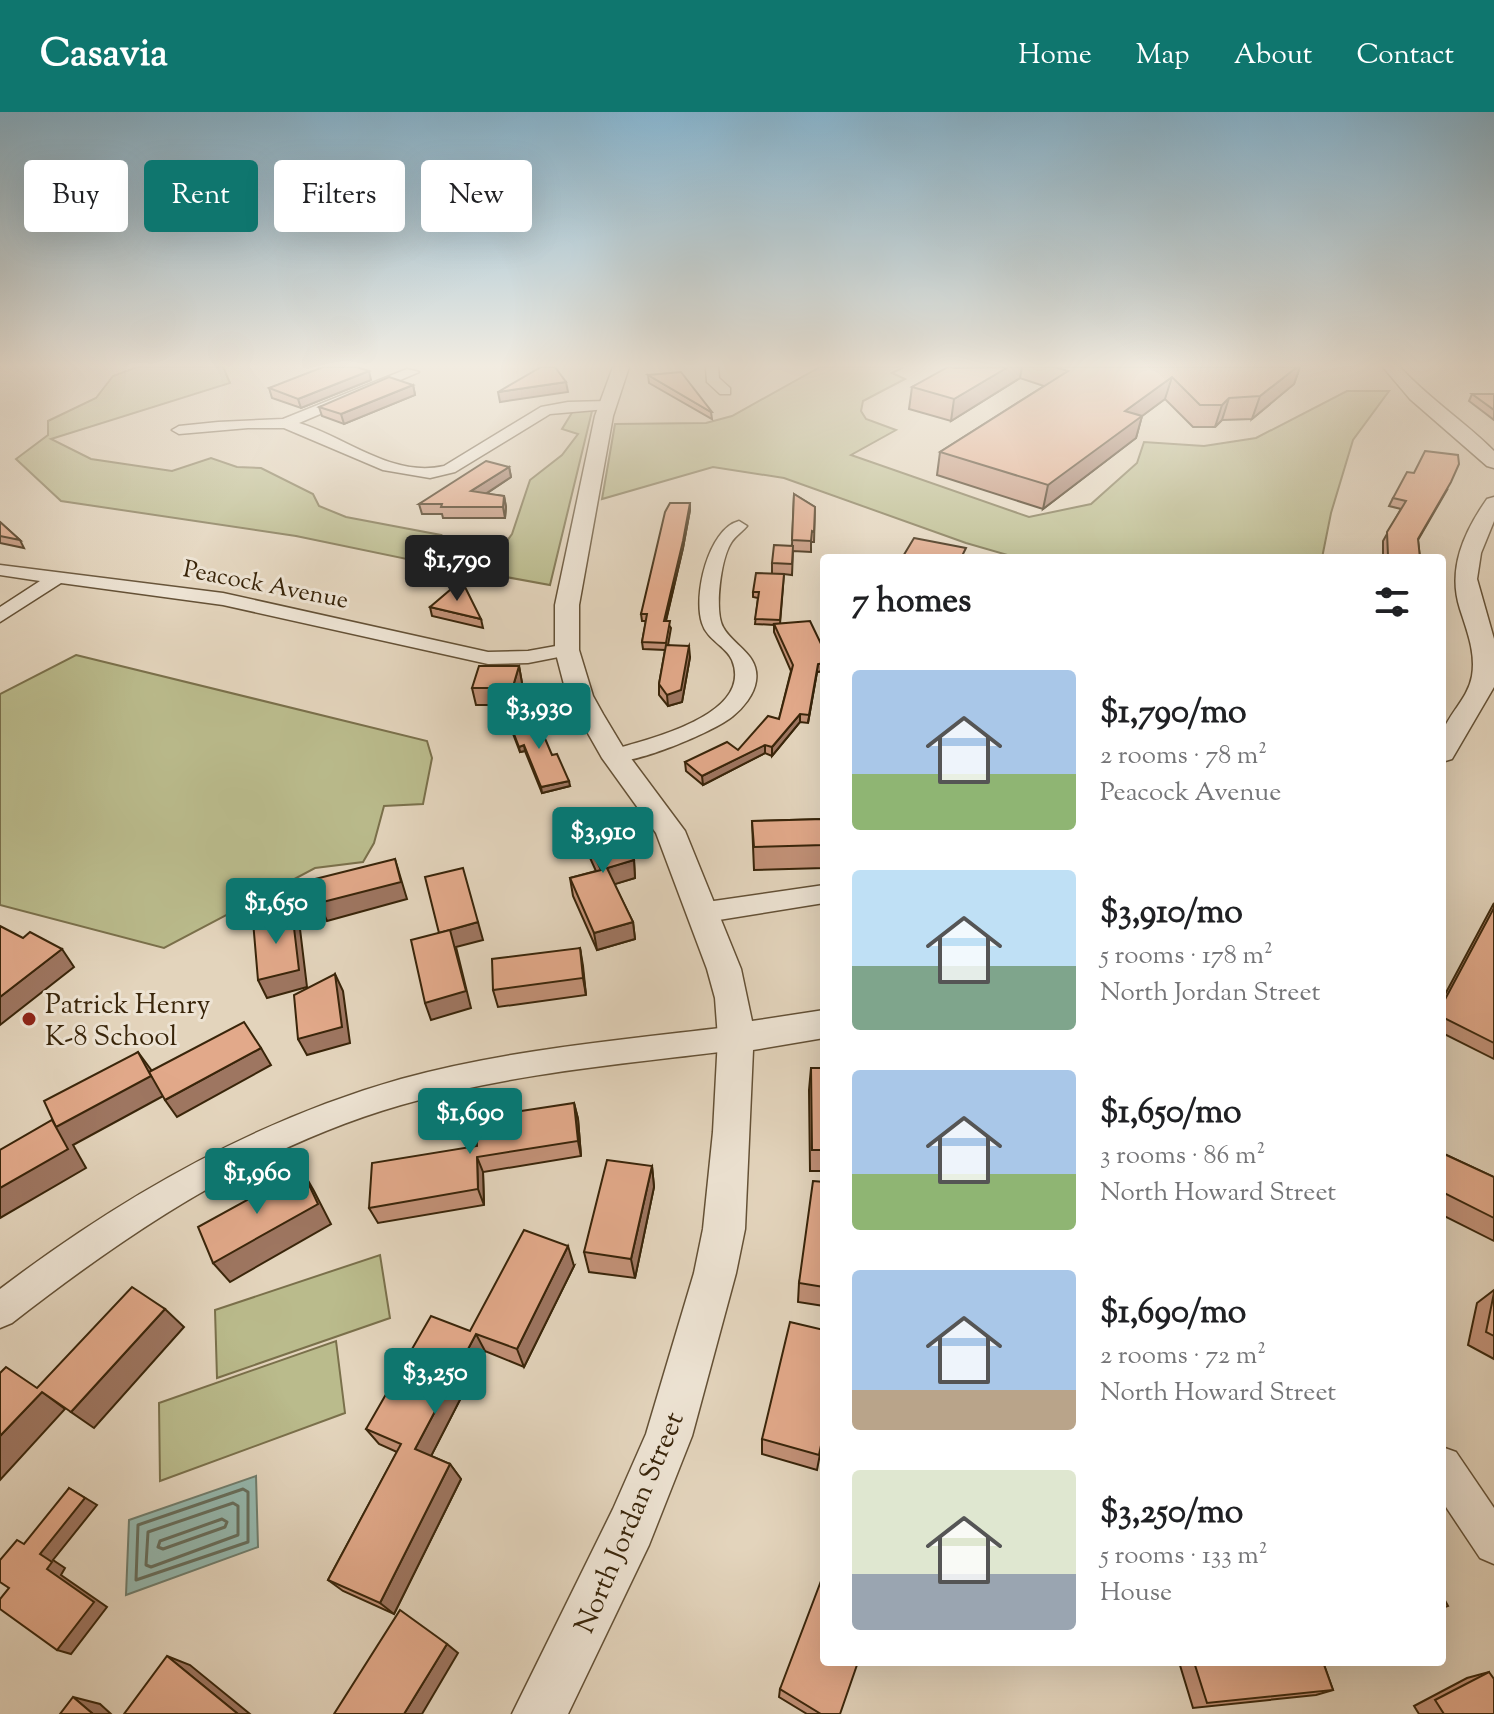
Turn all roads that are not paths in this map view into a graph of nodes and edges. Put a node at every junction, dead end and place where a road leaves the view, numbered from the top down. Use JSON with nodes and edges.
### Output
{"nodes":[{"id":1,"x":331,"y":442,"type":"edge"},
{"id":2,"x":494,"y":442,"type":"edge"},
{"id":3,"x":600,"y":442,"type":"edge"},
{"id":4,"x":1473,"y":442,"type":"edge"},
{"id":5,"x":1493,"y":458,"type":"edge"},
{"id":6,"x":1494,"y":503,"type":"edge"},
{"id":7,"x":739,"y":526,"type":"dead end"},
{"id":8,"x":0,"y":570,"type":"edge"},
{"id":9,"x":58,"y":577,"type":"junction"},
{"id":10,"x":0,"y":616,"type":"edge"},
{"id":11,"x":567,"y":650,"type":"junction"},
{"id":12,"x":1446,"y":746,"type":"edge"},
{"id":13,"x":616,"y":756,"type":"junction"},
{"id":14,"x":820,"y":895,"type":"edge"},
{"id":15,"x":700,"y":913,"type":"junction"},
{"id":16,"x":820,"y":1025,"type":"edge"},
{"id":17,"x":736,"y":1038,"type":"junction"},
{"id":18,"x":0,"y":1311,"type":"edge"},
{"id":19,"x":1446,"y":1472,"type":"edge"},
{"id":20,"x":1494,"y":1544,"type":"edge"},
{"id":21,"x":539,"y":1714,"type":"edge"}],
"edges":[{"from":1,"to":2,"type":"street"},
{"from":3,"to":11,"type":"street","name":"North Jordan Street"},
{"from":4,"to":5,"type":"street"},
{"from":6,"to":12,"type":"street"},
{"from":7,"to":13,"type":"street"},
{"from":8,"to":9,"type":"street","name":"Peacock Avenue"},
{"from":9,"to":10,"type":"street"},
{"from":9,"to":11,"type":"street","name":"Peacock Avenue"},
{"from":11,"to":13,"type":"street","name":"North Jordan Street"},
{"from":13,"to":15,"type":"street","name":"North Jordan Street"},
{"from":14,"to":15,"type":"street"},
{"from":15,"to":17,"type":"street","name":"North Jordan Street"},
{"from":16,"to":17,"type":"street"},
{"from":17,"to":18,"type":"street"},
{"from":17,"to":21,"type":"street","name":"North Jordan Street"},
{"from":19,"to":20,"type":"street"}]}
